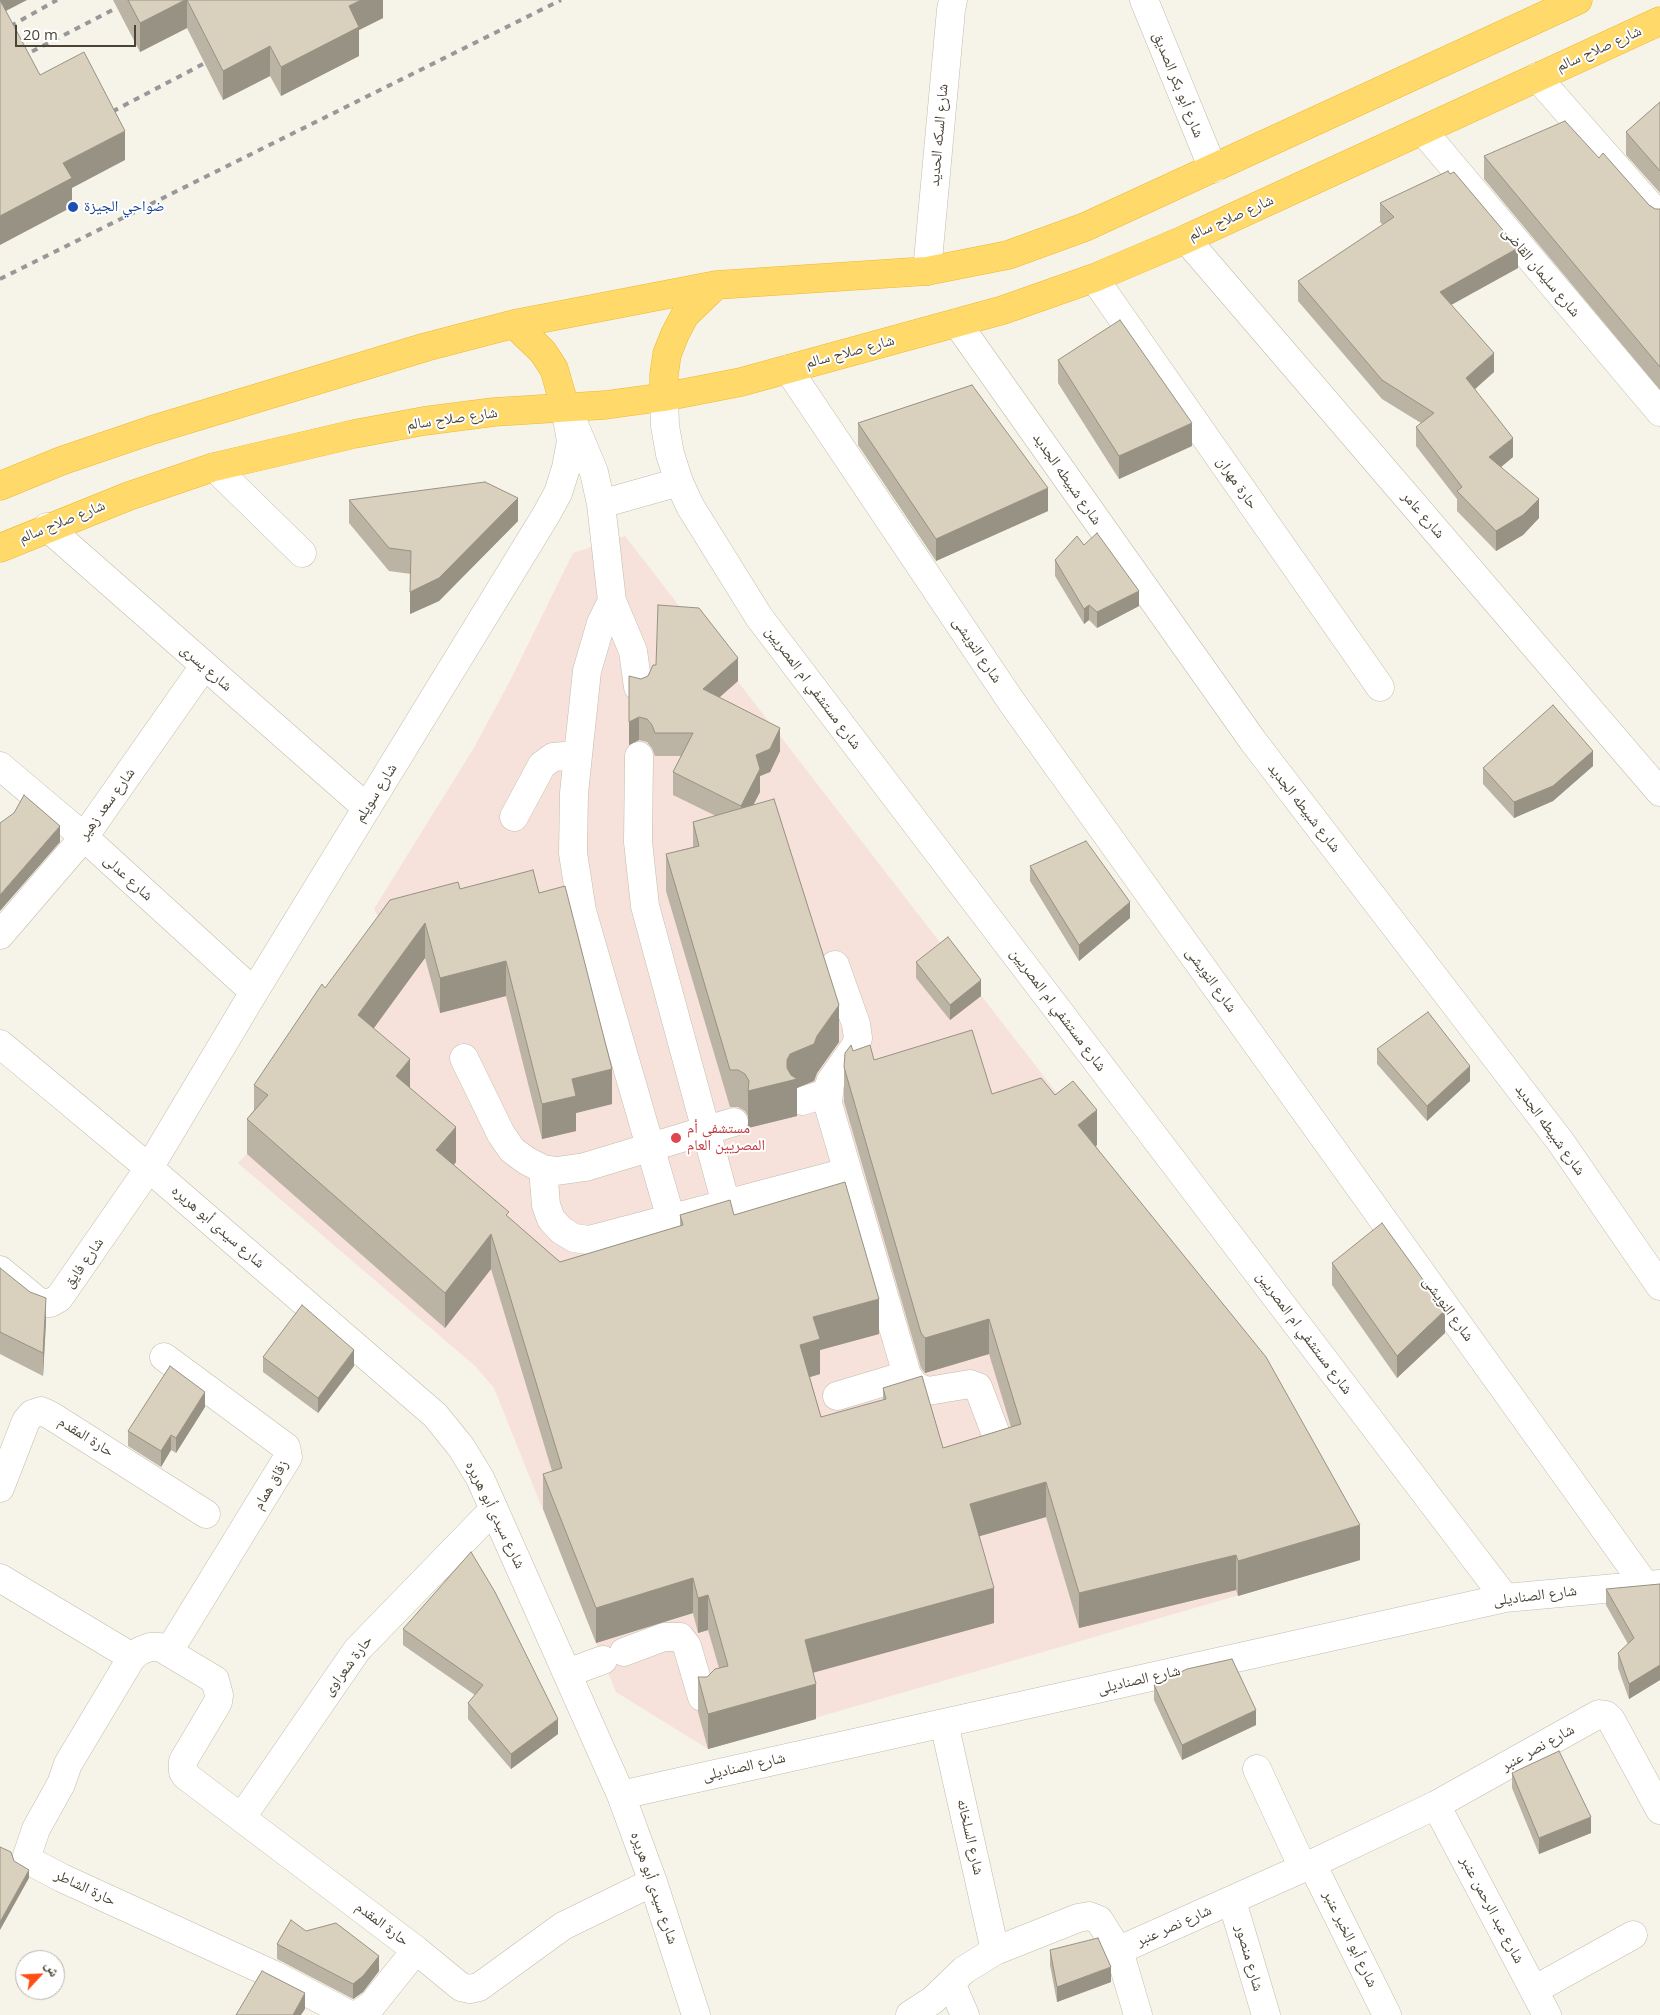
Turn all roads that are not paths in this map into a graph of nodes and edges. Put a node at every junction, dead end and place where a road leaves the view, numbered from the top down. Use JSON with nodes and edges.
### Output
{"nodes":[{"id":1,"x":954,"y":0,"type":"edge"},
{"id":2,"x":1144,"y":0,"type":"edge"},
{"id":3,"x":1578,"y":0,"type":"edge"},
{"id":4,"x":1546,"y":6,"type":"edge"},
{"id":5,"x":1660,"y":21,"type":"edge"},
{"id":6,"x":1536,"y":77,"type":"junction"},
{"id":7,"x":1423,"y":131,"type":"junction"},
{"id":8,"x":1212,"y":169,"type":"junction"},
{"id":9,"x":1660,"y":217,"type":"edge"},
{"id":10,"x":1186,"y":239,"type":"junction"},
{"id":11,"x":927,"y":271,"type":"junction"},
{"id":12,"x":1094,"y":278,"type":"junction"},
{"id":13,"x":716,"y":285,"type":"junction"},
{"id":14,"x":957,"y":323,"type":"junction"},
{"id":15,"x":514,"y":324,"type":"junction"},
{"id":16,"x":788,"y":369,"type":"junction"},
{"id":17,"x":664,"y":397,"type":"junction"},
{"id":18,"x":565,"y":407,"type":"junction"},
{"id":19,"x":1660,"y":412,"type":"edge"},
{"id":20,"x":214,"y":468,"type":"junction"},
{"id":21,"x":679,"y":482,"type":"junction"},
{"id":22,"x":0,"y":486,"type":"edge"},
{"id":23,"x":601,"y":504,"type":"junction"},
{"id":24,"x":47,"y":527,"type":"junction"},
{"id":25,"x":0,"y":548,"type":"edge"},
{"id":26,"x":302,"y":553,"type":"dead end"},
{"id":27,"x":612,"y":601,"type":"junction"},
{"id":28,"x":204,"y":666,"type":"junction"},
{"id":29,"x":1380,"y":687,"type":"dead end"},
{"id":30,"x":638,"y":688,"type":"edge"},
{"id":31,"x":577,"y":755,"type":"junction"},
{"id":32,"x":639,"y":756,"type":"dead end"},
{"id":33,"x":0,"y":766,"type":"edge"},
{"id":34,"x":1660,"y":792,"type":"edge"},
{"id":35,"x":367,"y":808,"type":"junction"},
{"id":36,"x":514,"y":817,"type":"dead end"},
{"id":37,"x":84,"y":838,"type":"junction"},
{"id":38,"x":0,"y":935,"type":"edge"},
{"id":39,"x":835,"y":965,"type":"dead end"},
{"id":40,"x":254,"y":992,"type":"junction"},
{"id":41,"x":0,"y":1044,"type":"edge"},
{"id":42,"x":464,"y":1058,"type":"dead end"},
{"id":43,"x":828,"y":1093,"type":"junction"},
{"id":44,"x":802,"y":1101,"type":"dead end"},
{"id":45,"x":734,"y":1122,"type":"dead end"},
{"id":46,"x":705,"y":1130,"type":"junction"},
{"id":47,"x":651,"y":1148,"type":"junction"},
{"id":48,"x":149,"y":1168,"type":"junction"},
{"id":49,"x":544,"y":1168,"type":"junction"},
{"id":50,"x":847,"y":1172,"type":"junction"},
{"id":51,"x":726,"y":1204,"type":"junction"},
{"id":52,"x":671,"y":1220,"type":"junction"},
{"id":53,"x":0,"y":1270,"type":"edge"},
{"id":54,"x":1660,"y":1286,"type":"edge"},
{"id":55,"x":164,"y":1357,"type":"dead end"},
{"id":56,"x":907,"y":1375,"type":"junction"},
{"id":57,"x":837,"y":1396,"type":"dead end"},
{"id":58,"x":1000,"y":1446,"type":"edge"},
{"id":59,"x":0,"y":1488,"type":"edge"},
{"id":60,"x":494,"y":1509,"type":"junction"},
{"id":61,"x":206,"y":1514,"type":"dead end"},
{"id":62,"x":0,"y":1578,"type":"edge"},
{"id":63,"x":1653,"y":1584,"type":"edge"},
{"id":64,"x":1506,"y":1598,"type":"junction"},
{"id":65,"x":169,"y":1651,"type":"junction"},
{"id":66,"x":132,"y":1657,"type":"junction"},
{"id":67,"x":567,"y":1673,"type":"junction"},
{"id":68,"x":702,"y":1697,"type":"edge"},
{"id":69,"x":944,"y":1723,"type":"junction"},
{"id":70,"x":1257,"y":1769,"type":"dead end"},
{"id":71,"x":621,"y":1795,"type":"junction"},
{"id":72,"x":1436,"y":1805,"type":"junction"},
{"id":73,"x":1660,"y":1810,"type":"edge"},
{"id":74,"x":242,"y":1817,"type":"junction"},
{"id":75,"x":1308,"y":1866,"type":"junction"},
{"id":76,"x":653,"y":1882,"type":"junction"},
{"id":77,"x":1232,"y":1901,"type":"junction"},
{"id":78,"x":1633,"y":1934,"type":"dead end"},
{"id":79,"x":1118,"y":1947,"type":"junction"},
{"id":80,"x":416,"y":1950,"type":"junction"},
{"id":81,"x":995,"y":1950,"type":"junction"},
{"id":82,"x":951,"y":1982,"type":"junction"},
{"id":83,"x":1534,"y":1990,"type":"junction"},
{"id":84,"x":350,"y":2015,"type":"edge"},
{"id":85,"x":357,"y":2015,"type":"edge"},
{"id":86,"x":696,"y":2015,"type":"edge"},
{"id":87,"x":910,"y":2015,"type":"edge"},
{"id":88,"x":965,"y":2015,"type":"edge"},
{"id":89,"x":1138,"y":2015,"type":"edge"},
{"id":90,"x":1266,"y":2015,"type":"edge"},
{"id":91,"x":1387,"y":2015,"type":"edge"},
{"id":92,"x":1547,"y":2015,"type":"edge"}],
"edges":[{"from":1,"to":11,"type":"street","name":"شارع السكه الحديد"},
{"from":2,"to":8,"type":"street","name":"شارع أبو بكر الصديق"},
{"from":3,"to":4,"type":"highway"},
{"from":4,"to":8,"type":"highway"},
{"from":5,"to":6,"type":"highway","name":"شارع صلاح سالم"},
{"from":6,"to":7,"type":"highway","name":"شارع صلاح سالم"},
{"from":6,"to":9,"type":"street"},
{"from":7,"to":10,"type":"highway","name":"شارع صلاح سالم"},
{"from":7,"to":19,"type":"street","name":"شارع سليمان القاضى"},
{"from":8,"to":11,"type":"highway"},
{"from":10,"to":12,"type":"highway","name":"شارع صلاح سالم"},
{"from":10,"to":34,"type":"street","name":"شارع عامر"},
{"from":11,"to":13,"type":"highway"},
{"from":12,"to":14,"type":"highway","name":"شارع صلاح سالم"},
{"from":12,"to":29,"type":"street","name":"حارة مهران"},
{"from":13,"to":15,"type":"highway"},
{"from":13,"to":17,"type":"highway"},
{"from":14,"to":16,"type":"highway","name":"شارع صلاح سالم"},
{"from":14,"to":54,"type":"street","name":"شارع شبيطه الجديد"},
{"from":15,"to":18,"type":"highway"},
{"from":15,"to":22,"type":"highway"},
{"from":16,"to":17,"type":"highway","name":"شارع صلاح سالم"},
{"from":16,"to":63,"type":"street","name":"شارع النويشى"},
{"from":17,"to":18,"type":"highway","name":"شارع صلاح سالم"},
{"from":17,"to":21,"type":"street","name":"شارع مستشفي ام المصريين"},
{"from":18,"to":20,"type":"highway","name":"شارع صلاح سالم"},
{"from":18,"to":23,"type":"street"},
{"from":18,"to":35,"type":"street","name":"شارع سويلم"},
{"from":20,"to":24,"type":"highway","name":"شارع صلاح سالم"},
{"from":20,"to":26,"type":"street"},
{"from":21,"to":23,"type":"street"},
{"from":21,"to":64,"type":"street","name":"شارع مستشفي ام المصريين"},
{"from":23,"to":27,"type":"street"},
{"from":24,"to":25,"type":"highway","name":"شارع صلاح سالم"},
{"from":24,"to":28,"type":"street","name":"شارع يسرى"},
{"from":27,"to":30,"type":"street"},
{"from":27,"to":31,"type":"street"},
{"from":28,"to":35,"type":"street","name":"شارع يسرى"},
{"from":28,"to":37,"type":"street","name":"شارع سعد زهير"},
{"from":31,"to":36,"type":"street"},
{"from":31,"to":47,"type":"street"},
{"from":32,"to":46,"type":"street"},
{"from":33,"to":37,"type":"street","name":"شارع عدلى"},
{"from":35,"to":40,"type":"street","name":"شارع سويلم"},
{"from":37,"to":38,"type":"street","name":"شارع سعد زهير"},
{"from":37,"to":40,"type":"street","name":"شارع عدلى"},
{"from":39,"to":43,"type":"street"},
{"from":40,"to":48,"type":"street","name":"شارع سويلم"},
{"from":41,"to":48,"type":"street","name":"شارع سيدى أبو هريره"},
{"from":42,"to":49,"type":"street"},
{"from":43,"to":44,"type":"street"},
{"from":43,"to":50,"type":"street"},
{"from":45,"to":46,"type":"street"},
{"from":46,"to":47,"type":"street"},
{"from":46,"to":51,"type":"street"},
{"from":47,"to":49,"type":"street"},
{"from":47,"to":52,"type":"street"},
{"from":48,"to":53,"type":"street","name":"شارع فايق"},
{"from":48,"to":60,"type":"street","name":"شارع سيدى أبو هريره"},
{"from":49,"to":52,"type":"street"},
{"from":50,"to":51,"type":"street"},
{"from":50,"to":56,"type":"street"},
{"from":51,"to":52,"type":"street"},
{"from":55,"to":65,"type":"street","name":"زقاق همام"},
{"from":56,"to":57,"type":"street"},
{"from":56,"to":58,"type":"street"},
{"from":59,"to":61,"type":"street","name":"حارة المقدم"},
{"from":60,"to":67,"type":"street","name":"شارع سيدى أبو هريره"},
{"from":60,"to":74,"type":"street","name":"حارة شعراوى"},
{"from":62,"to":66,"type":"street"},
{"from":63,"to":64,"type":"street","name":"شارع الصناديلى"},
{"from":64,"to":69,"type":"street","name":"شارع الصناديلى"},
{"from":65,"to":66,"type":"street"},
{"from":65,"to":74,"type":"street","name":"حارة المقدم"},
{"from":66,"to":84,"type":"street","name":"حارة الشاطر"},
{"from":67,"to":68,"type":"street"},
{"from":67,"to":71,"type":"street","name":"شارع سيدى أبو هريره"},
{"from":69,"to":71,"type":"street","name":"شارع الصناديلى"},
{"from":69,"to":81,"type":"street","name":"شارع السلخانه"},
{"from":70,"to":75,"type":"street"},
{"from":71,"to":76,"type":"street","name":"شارع سيدى أبو هريره"},
{"from":72,"to":73,"type":"street","name":"شارع نصر عنبر"},
{"from":72,"to":75,"type":"street","name":"شارع نصر عنبر"},
{"from":72,"to":83,"type":"street","name":"شارع عبد الرحمن عنبر"},
{"from":74,"to":80,"type":"street","name":"حارة المقدم"},
{"from":75,"to":77,"type":"street","name":"شارع نصر عنبر"},
{"from":75,"to":91,"type":"street","name":"شارع أبو الخير عنبر"},
{"from":76,"to":80,"type":"street","name":"حارة المقدم"},
{"from":76,"to":86,"type":"street","name":"شارع سيدى أبو هريره"},
{"from":77,"to":79,"type":"street","name":"شارع نصر عنبر"},
{"from":77,"to":90,"type":"street","name":"شارع منصور"},
{"from":78,"to":83,"type":"street"},
{"from":79,"to":81,"type":"street","name":"شارع نصر عنبر"},
{"from":79,"to":89,"type":"street"},
{"from":80,"to":85,"type":"street"},
{"from":81,"to":82,"type":"street","name":"شارع نصر عنبر"},
{"from":82,"to":87,"type":"street","name":"شارع نصر عنبر"},
{"from":82,"to":88,"type":"street"},
{"from":83,"to":92,"type":"street","name":"شارع عبد الرحمن عنبر"}]}
